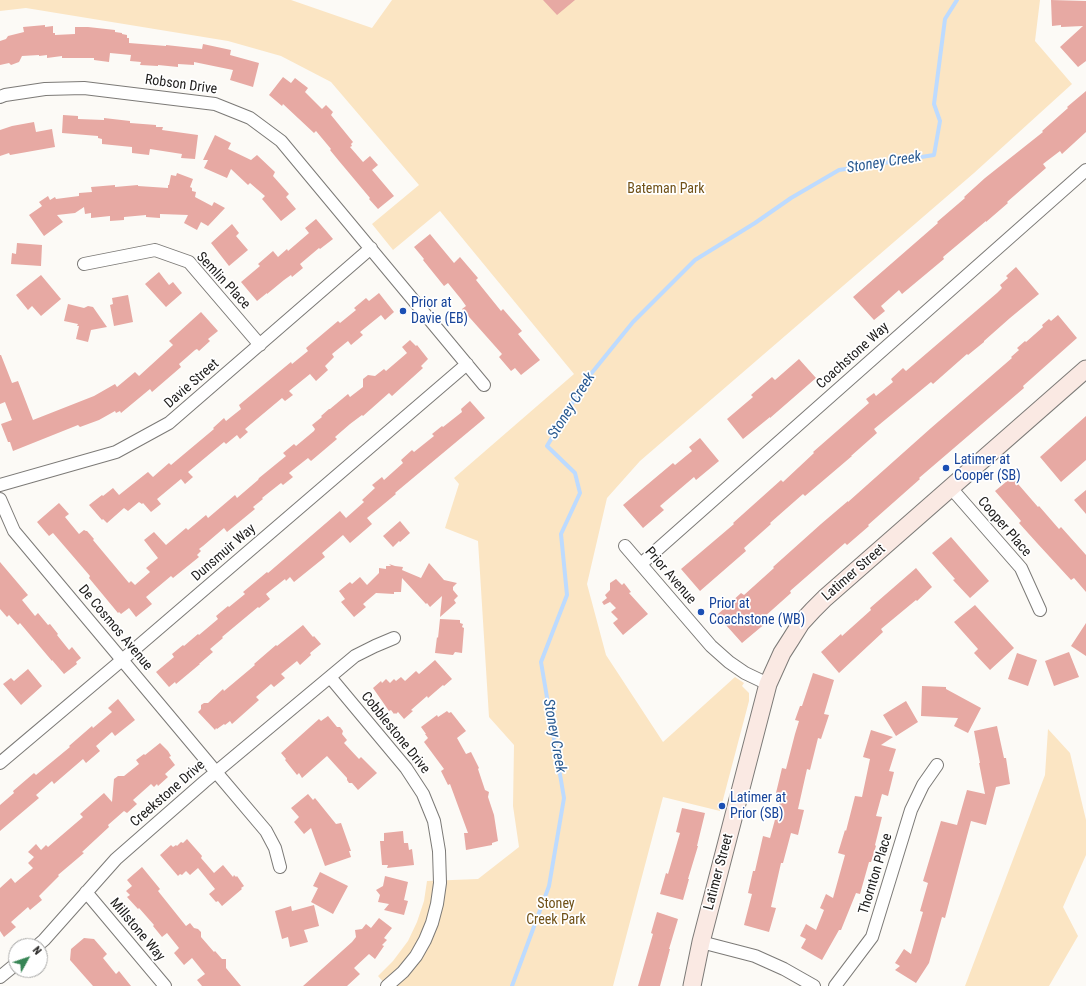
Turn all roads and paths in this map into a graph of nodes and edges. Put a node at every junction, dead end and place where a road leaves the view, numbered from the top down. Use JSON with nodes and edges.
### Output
{"nodes":[{"id":1,"x":0,"y":97,"type":"edge"},
{"id":2,"x":1086,"y":170,"type":"edge"},
{"id":3,"x":371,"y":248,"type":"junction"},
{"id":4,"x":84,"y":264,"type":"dead end"},
{"id":5,"x":260,"y":345,"type":"junction"},
{"id":6,"x":467,"y":364,"type":"junction"},
{"id":7,"x":1086,"y":369,"type":"edge"},
{"id":8,"x":484,"y":385,"type":"dead end"},
{"id":9,"x":0,"y":485,"type":"edge"},
{"id":10,"x":951,"y":488,"type":"junction"},
{"id":11,"x":0,"y":499,"type":"edge"},
{"id":12,"x":625,"y":546,"type":"dead end"},
{"id":13,"x":641,"y":564,"type":"junction"},
{"id":14,"x":1040,"y":610,"type":"dead end"},
{"id":15,"x":394,"y":638,"type":"dead end"},
{"id":16,"x":122,"y":660,"type":"junction"},
{"id":17,"x":330,"y":677,"type":"junction"},
{"id":18,"x":768,"y":684,"type":"junction"},
{"id":19,"x":0,"y":763,"type":"edge"},
{"id":20,"x":937,"y":765,"type":"dead end"},
{"id":21,"x":216,"y":772,"type":"junction"},
{"id":22,"x":280,"y":866,"type":"dead end"},
{"id":23,"x":86,"y":892,"type":"junction"},
{"id":24,"x":46,"y":938,"type":"edge"},
{"id":25,"x":701,"y":942,"type":"junction"},
{"id":26,"x":8,"y":970,"type":"edge"},
{"id":27,"x":0,"y":977,"type":"edge"},
{"id":28,"x":165,"y":986,"type":"edge"},
{"id":29,"x":387,"y":986,"type":"edge"},
{"id":30,"x":692,"y":986,"type":"edge"},
{"id":31,"x":814,"y":986,"type":"edge"},
{"id":32,"x":835,"y":986,"type":"edge"}],
"edges":[{"from":1,"to":3,"type":"street","name":"Robson Drive"},
{"from":2,"to":13,"type":"street","name":"Coachstone Way"},
{"from":3,"to":5,"type":"street","name":"Davie Street"},
{"from":3,"to":6,"type":"street"},
{"from":4,"to":5,"type":"street","name":"Semlin Place"},
{"from":5,"to":9,"type":"street","name":"Davie Street"},
{"from":6,"to":8,"type":"street"},
{"from":6,"to":16,"type":"street","name":"Dunsmuir Way"},
{"from":7,"to":10,"type":"street","name":"Latimer Street"},
{"from":10,"to":14,"type":"street","name":"Cooper Place"},
{"from":10,"to":18,"type":"street","name":"Latimer Street"},
{"from":11,"to":16,"type":"street","name":"De Cosmos Avenue"},
{"from":12,"to":13,"type":"street","name":"Prior Avenue"},
{"from":13,"to":18,"type":"street","name":"Prior Avenue"},
{"from":15,"to":17,"type":"street","name":"Creekstone Drive"},
{"from":16,"to":19,"type":"street","name":"Dunsmuir Way"},
{"from":16,"to":21,"type":"street","name":"De Cosmos Avenue"},
{"from":17,"to":21,"type":"street","name":"Creekstone Drive"},
{"from":17,"to":29,"type":"street","name":"Cobblestone Drive"},
{"from":18,"to":25,"type":"street","name":"Latimer Street"},
{"from":20,"to":32,"type":"street","name":"Thornton Place"},
{"from":21,"to":22,"type":"street","name":"De Cosmos Avenue"},
{"from":21,"to":23,"type":"street","name":"Creekstone Drive"},
{"from":23,"to":24,"type":"street","name":"Creekstone Drive"},
{"from":23,"to":28,"type":"street","name":"Millstone Way"},
{"from":25,"to":30,"type":"street","name":"Latimer Street"},
{"from":25,"to":31,"type":"street"},
{"from":26,"to":27,"type":"street"}]}
